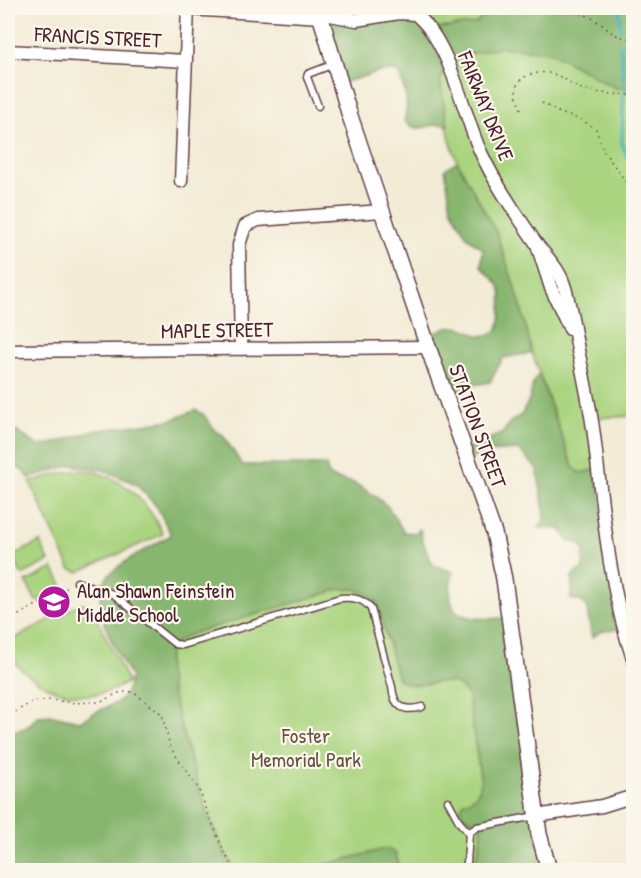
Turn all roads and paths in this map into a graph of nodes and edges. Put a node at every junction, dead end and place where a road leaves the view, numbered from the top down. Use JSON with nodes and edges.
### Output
{"nodes":[{"id":1,"x":188,"y":8,"type":"edge"},
{"id":2,"x":557,"y":8,"type":"edge"},
{"id":3,"x":322,"y":11,"type":"edge"},
{"id":4,"x":412,"y":11,"type":"edge"},
{"id":5,"x":633,"y":39,"type":"edge"},
{"id":6,"x":8,"y":51,"type":"edge"},
{"id":7,"x":186,"y":61,"type":"junction"},
{"id":8,"x":334,"y":64,"type":"junction"},
{"id":9,"x":633,"y":95,"type":"edge"},
{"id":10,"x":542,"y":103,"type":"dead end"},
{"id":11,"x":318,"y":106,"type":"dead end"},
{"id":12,"x":521,"y":109,"type":"dead end"},
{"id":13,"x":181,"y":181,"type":"dead end"},
{"id":14,"x":633,"y":201,"type":"edge"},
{"id":15,"x":382,"y":211,"type":"junction"},
{"id":16,"x":428,"y":347,"type":"junction"},
{"id":17,"x":241,"y":349,"type":"junction"},
{"id":18,"x":8,"y":351,"type":"edge"},
{"id":19,"x":77,"y":582,"type":"joint"},
{"id":20,"x":8,"y":621,"type":"edge"},
{"id":21,"x":629,"y":629,"type":"edge"},
{"id":22,"x":633,"y":662,"type":"edge"},
{"id":23,"x":8,"y":701,"type":"edge"},
{"id":24,"x":422,"y":707,"type":"dead end"},
{"id":25,"x":10,"y":715,"type":"junction"},
{"id":26,"x":8,"y":718,"type":"edge"},
{"id":27,"x":633,"y":796,"type":"edge"},
{"id":28,"x":448,"y":801,"type":"dead end"},
{"id":29,"x":536,"y":816,"type":"junction"},
{"id":30,"x":469,"y":833,"type":"junction"},
{"id":31,"x":235,"y":870,"type":"edge"},
{"id":32,"x":465,"y":870,"type":"edge"},
{"id":33,"x":549,"y":870,"type":"edge"}],
"edges":[{"from":1,"to":3,"type":"street","name":"FAIRWAY DRIVE"},
{"from":1,"to":7,"type":"street"},
{"from":2,"to":5,"type":"path"},
{"from":3,"to":4,"type":"street","name":"FAIRWAY DRIVE"},
{"from":3,"to":8,"type":"street","name":"STATION STREET"},
{"from":4,"to":21,"type":"street","name":"FAIRWAY DRIVE"},
{"from":6,"to":7,"type":"street","name":"FRANCIS STREET"},
{"from":7,"to":13,"type":"street"},
{"from":8,"to":11,"type":"lane"},
{"from":8,"to":15,"type":"street","name":"STATION STREET"},
{"from":9,"to":12,"type":"path"},
{"from":10,"to":14,"type":"path"},
{"from":15,"to":16,"type":"street","name":"STATION STREET"},
{"from":15,"to":17,"type":"street"},
{"from":16,"to":17,"type":"street","name":"MAPLE STREET"},
{"from":16,"to":29,"type":"street","name":"STATION STREET"},
{"from":17,"to":18,"type":"street","name":"MAPLE STREET"},
{"from":19,"to":20,"type":"path"},
{"from":19,"to":24,"type":"lane"},
{"from":21,"to":22,"type":"street","name":"FAIRWAY DRIVE"},
{"from":23,"to":25,"type":"path"},
{"from":25,"to":26,"type":"path"},
{"from":25,"to":31,"type":"path"},
{"from":27,"to":29,"type":"street"},
{"from":28,"to":30,"type":"lane"},
{"from":29,"to":30,"type":"lane"},
{"from":29,"to":33,"type":"street","name":"STATION STREET"},
{"from":30,"to":32,"type":"lane"}]}
